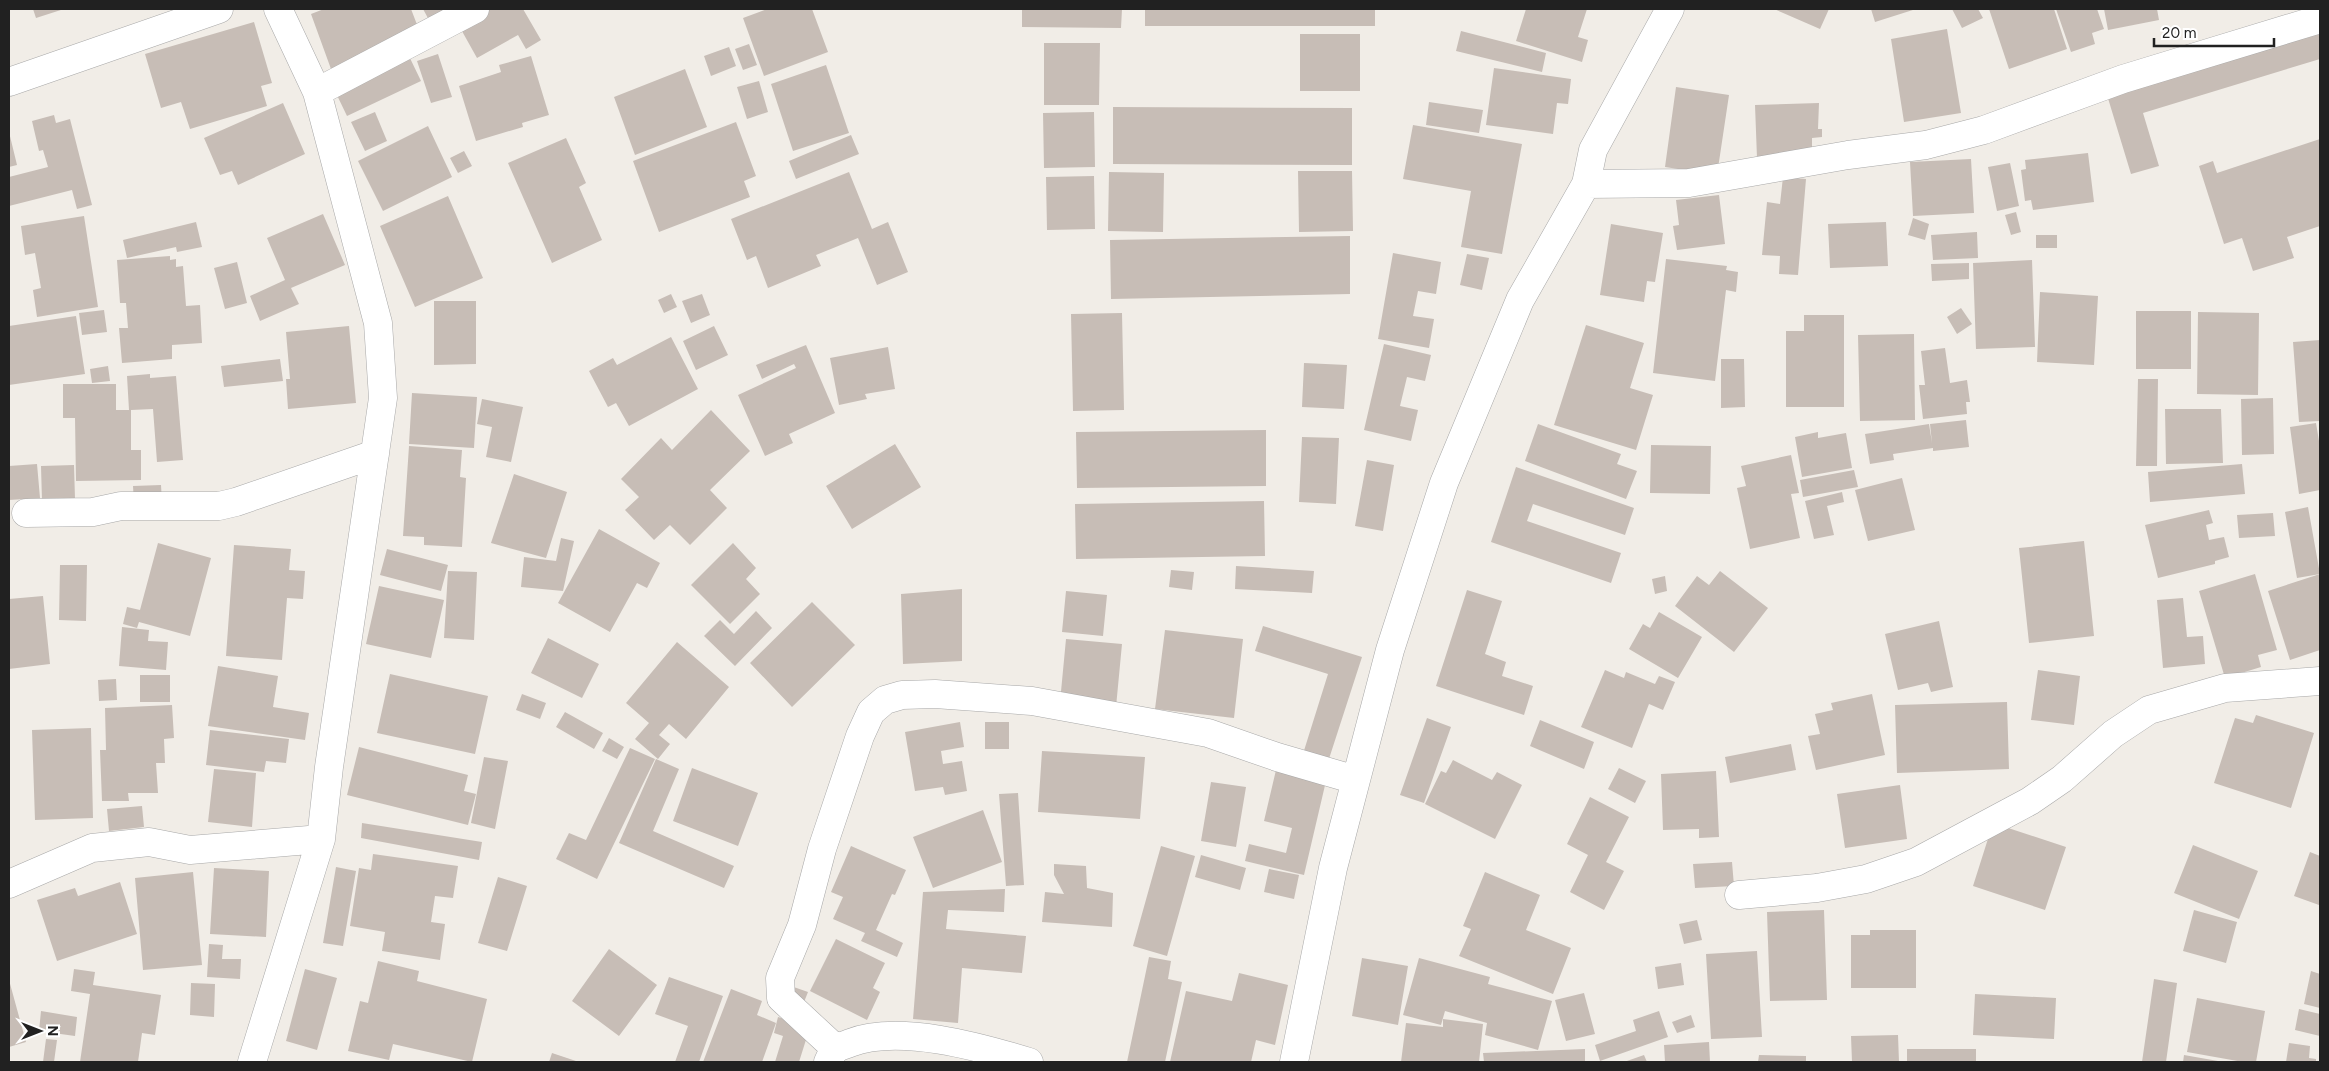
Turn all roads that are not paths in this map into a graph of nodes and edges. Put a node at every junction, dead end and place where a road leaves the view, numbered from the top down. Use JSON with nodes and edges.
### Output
{"nodes":[{"id":1,"x":219,"y":9,"type":"edge"},
{"id":2,"x":278,"y":9,"type":"edge"},
{"id":3,"x":475,"y":9,"type":"edge"},
{"id":4,"x":1670,"y":9,"type":"edge"},
{"id":5,"x":2320,"y":19,"type":"edge"},
{"id":6,"x":9,"y":82,"type":"edge"},
{"id":7,"x":317,"y":92,"type":"junction"},
{"id":8,"x":1586,"y":184,"type":"junction"},
{"id":9,"x":375,"y":454,"type":"junction"},
{"id":10,"x":26,"y":513,"type":"dead end"},
{"id":11,"x":2320,"y":681,"type":"edge"},
{"id":12,"x":1356,"y":780,"type":"junction"},
{"id":13,"x":321,"y":839,"type":"junction"},
{"id":14,"x":9,"y":884,"type":"edge"},
{"id":15,"x":1739,"y":895,"type":"dead end"},
{"id":16,"x":832,"y":1055,"type":"edge"},
{"id":17,"x":252,"y":1062,"type":"edge"},
{"id":18,"x":1029,"y":1062,"type":"edge"},
{"id":19,"x":1294,"y":1062,"type":"edge"}],
"edges":[{"from":1,"to":6,"type":"street"},
{"from":2,"to":7,"type":"street"},
{"from":3,"to":7,"type":"street"},
{"from":4,"to":8,"type":"street"},
{"from":5,"to":8,"type":"street"},
{"from":7,"to":9,"type":"street"},
{"from":8,"to":12,"type":"street"},
{"from":9,"to":10,"type":"street"},
{"from":9,"to":13,"type":"street"},
{"from":11,"to":15,"type":"street"},
{"from":12,"to":16,"type":"street"},
{"from":12,"to":19,"type":"street"},
{"from":13,"to":14,"type":"street"},
{"from":13,"to":17,"type":"street"},
{"from":16,"to":18,"type":"street"}]}
